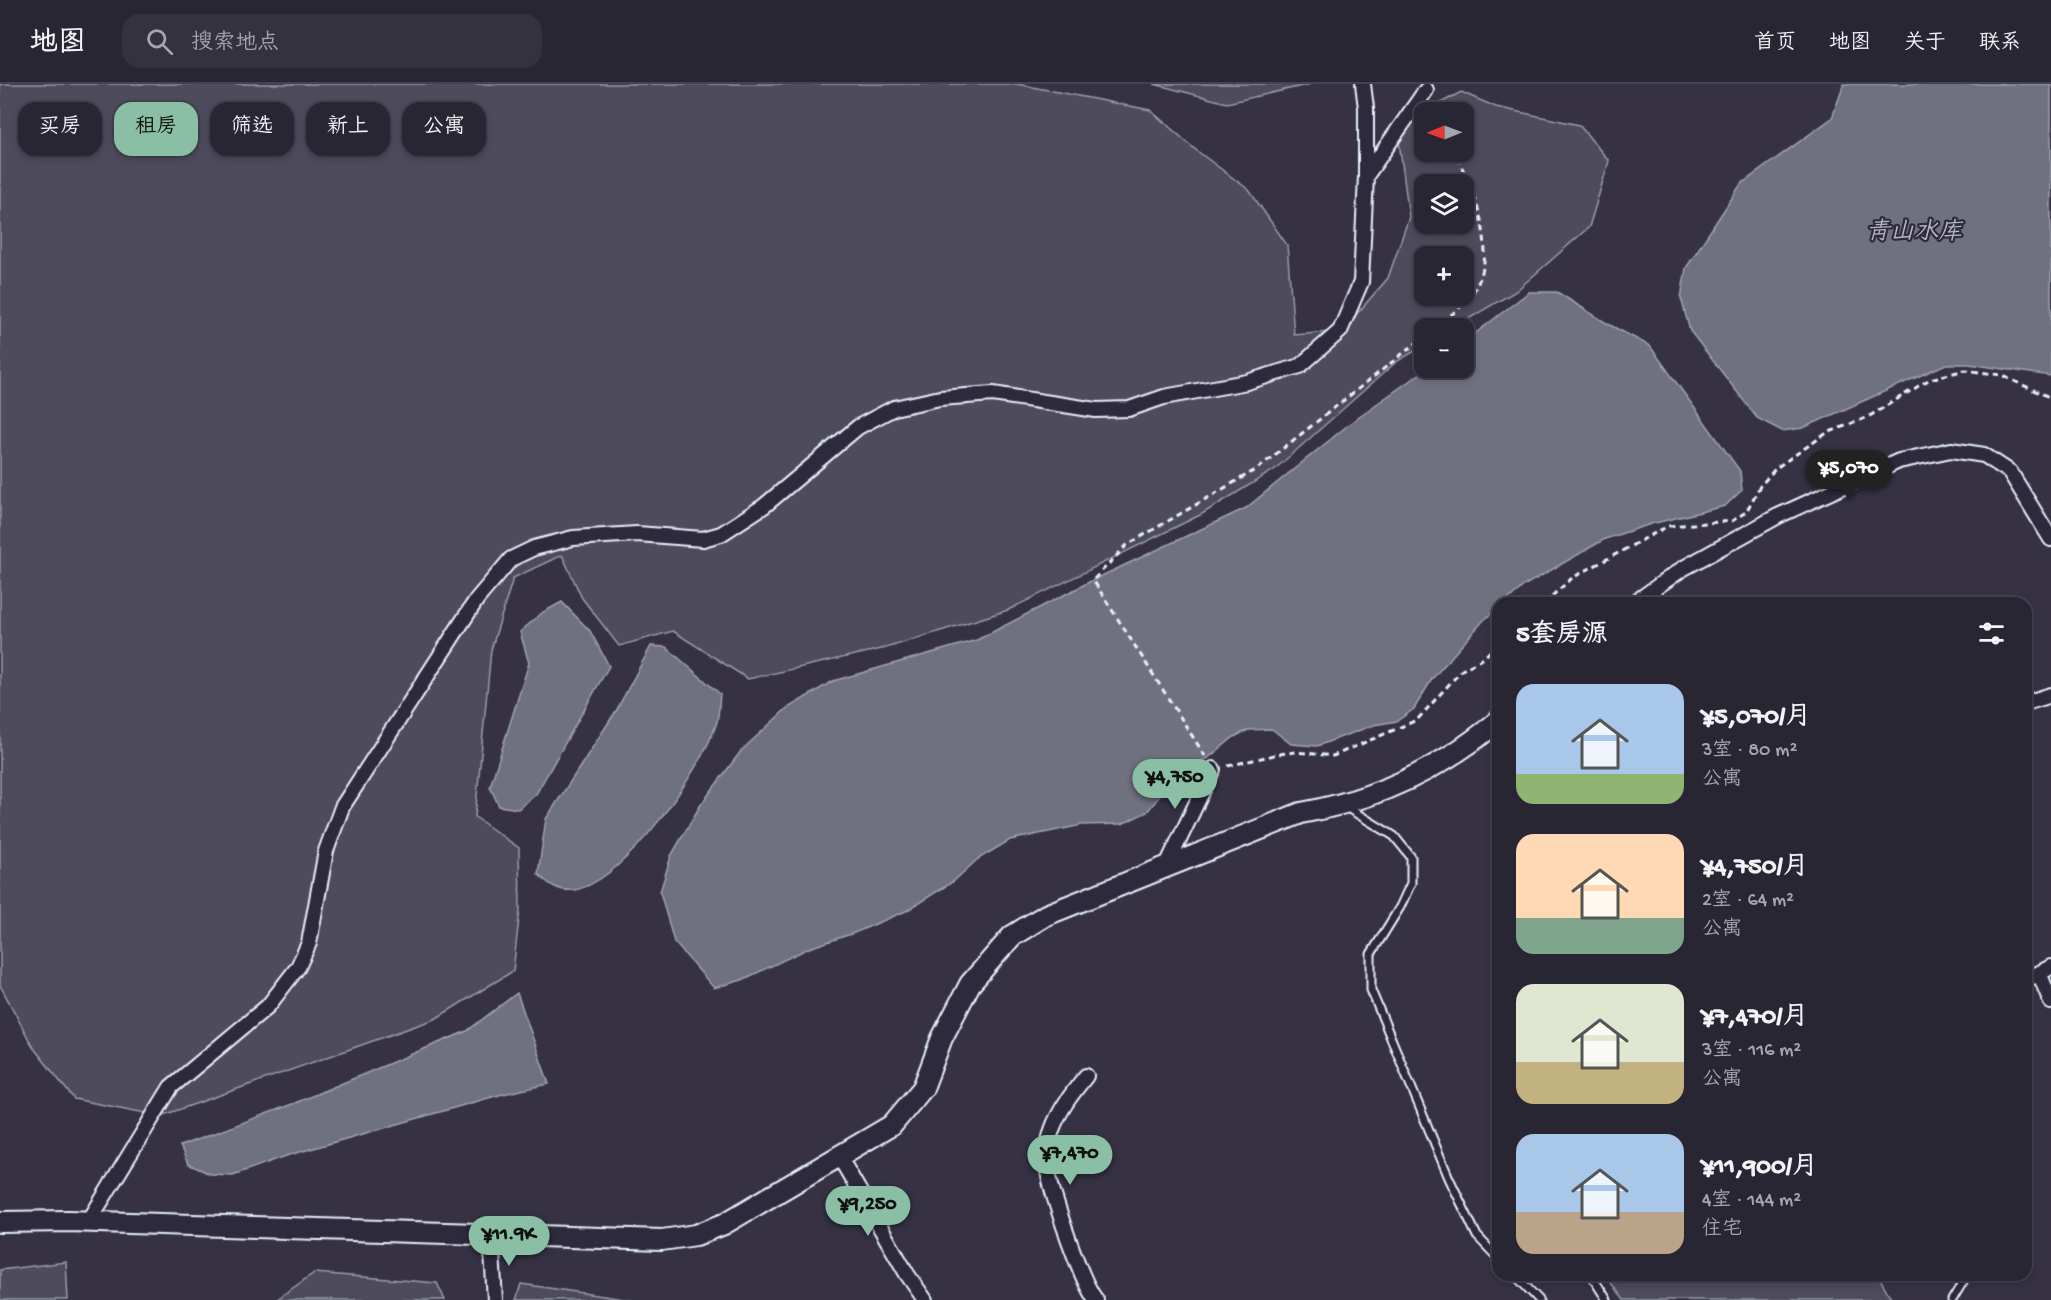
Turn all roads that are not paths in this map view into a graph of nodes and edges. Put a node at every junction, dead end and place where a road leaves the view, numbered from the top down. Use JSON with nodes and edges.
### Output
{"nodes":[{"id":1,"x":1363,"y":84,"type":"edge"},
{"id":2,"x":1426,"y":90,"type":"dead end"},
{"id":3,"x":1366,"y":176,"type":"junction"},
{"id":4,"x":2051,"y":539,"type":"edge"},
{"id":5,"x":1644,"y":597,"type":"edge"},
{"id":6,"x":2051,"y":695,"type":"edge"},
{"id":7,"x":2032,"y":701,"type":"edge"},
{"id":8,"x":1492,"y":726,"type":"edge"},
{"id":9,"x":1214,"y":769,"type":"road end"},
{"id":10,"x":1343,"y":805,"type":"junction"},
{"id":11,"x":1166,"y":867,"type":"junction"},
{"id":12,"x":2039,"y":974,"type":"edge"},
{"id":13,"x":2051,"y":1002,"type":"edge"},
{"id":14,"x":1086,"y":1076,"type":"dead end"},
{"id":15,"x":839,"y":1156,"type":"junction"},
{"id":16,"x":89,"y":1221,"type":"junction"},
{"id":17,"x":0,"y":1222,"type":"edge"},
{"id":18,"x":491,"y":1236,"type":"junction"},
{"id":19,"x":1492,"y":1251,"type":"edge"},
{"id":20,"x":1521,"y":1281,"type":"edge"},
{"id":21,"x":1595,"y":1281,"type":"edge"},
{"id":22,"x":1963,"y":1281,"type":"edge"},
{"id":23,"x":495,"y":1300,"type":"edge"},
{"id":24,"x":925,"y":1300,"type":"edge"},
{"id":25,"x":1096,"y":1300,"type":"edge"},
{"id":26,"x":1539,"y":1300,"type":"edge"},
{"id":27,"x":1607,"y":1300,"type":"edge"},
{"id":28,"x":1952,"y":1300,"type":"edge"}],
"edges":[{"from":1,"to":3,"type":"street"},
{"from":2,"to":3,"type":"street"},
{"from":3,"to":16,"type":"street"},
{"from":4,"to":5,"type":"street"},
{"from":6,"to":7,"type":"street"},
{"from":8,"to":10,"type":"street"},
{"from":9,"to":11,"type":"street"},
{"from":10,"to":11,"type":"street"},
{"from":10,"to":19,"type":"lane"},
{"from":11,"to":15,"type":"street"},
{"from":12,"to":13,"type":"street"},
{"from":14,"to":25,"type":"street"},
{"from":15,"to":18,"type":"street"},
{"from":15,"to":24,"type":"street"},
{"from":16,"to":17,"type":"street"},
{"from":16,"to":18,"type":"street"},
{"from":18,"to":23,"type":"street"},
{"from":20,"to":26,"type":"lane"},
{"from":21,"to":27,"type":"lane"},
{"from":22,"to":28,"type":"lane"}]}
